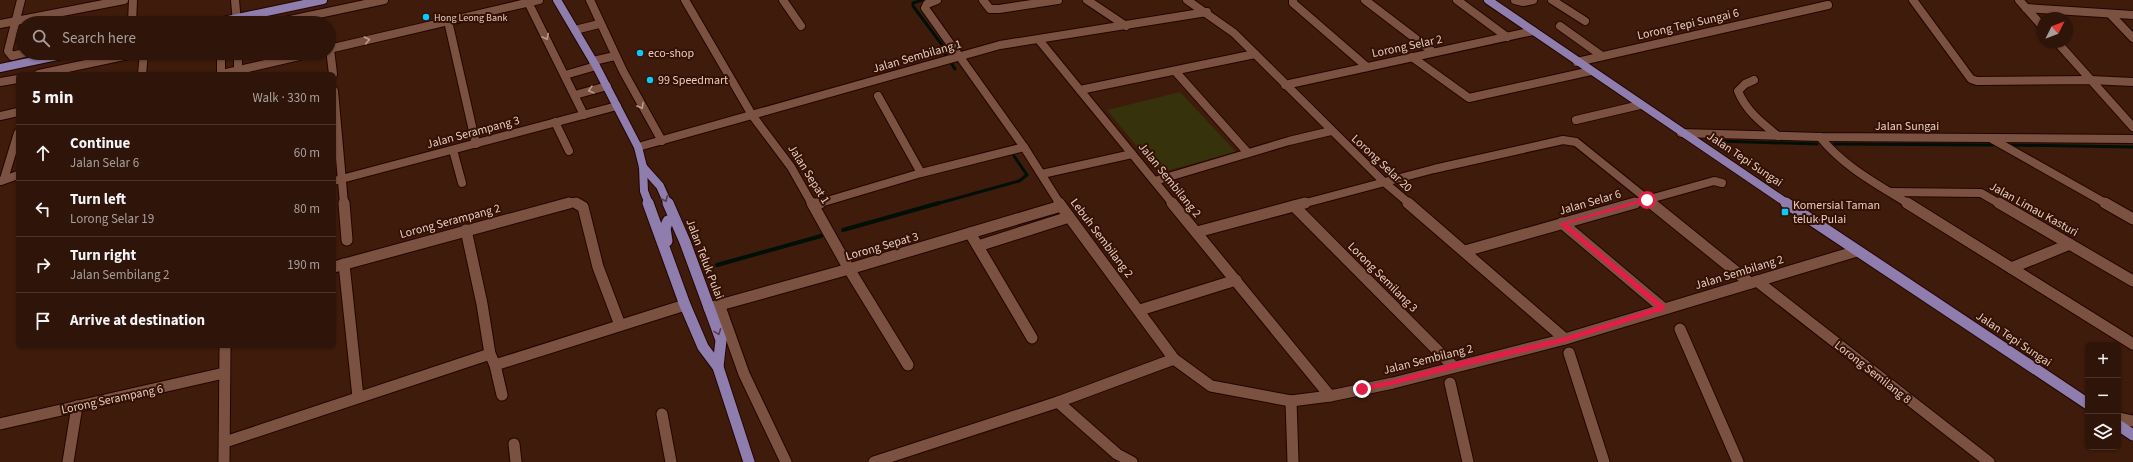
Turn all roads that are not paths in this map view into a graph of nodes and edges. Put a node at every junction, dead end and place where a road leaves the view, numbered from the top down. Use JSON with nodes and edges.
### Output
{"nodes":[{"id":1,"x":22,"y":0,"type":"edge"},
{"id":2,"x":124,"y":0,"type":"edge"},
{"id":3,"x":133,"y":0,"type":"edge"},
{"id":4,"x":236,"y":0,"type":"edge"},
{"id":5,"x":323,"y":0,"type":"edge"},
{"id":6,"x":384,"y":0,"type":"edge"},
{"id":7,"x":538,"y":0,"type":"edge"},
{"id":8,"x":557,"y":0,"type":"edge"},
{"id":9,"x":590,"y":0,"type":"edge"},
{"id":10,"x":685,"y":0,"type":"edge"},
{"id":11,"x":783,"y":0,"type":"edge"},
{"id":12,"x":937,"y":0,"type":"edge"},
{"id":13,"x":982,"y":0,"type":"edge"},
{"id":14,"x":1058,"y":0,"type":"edge"},
{"id":15,"x":1087,"y":0,"type":"edge"},
{"id":16,"x":1187,"y":0,"type":"edge"},
{"id":17,"x":1293,"y":0,"type":"edge"},
{"id":18,"x":1365,"y":0,"type":"edge"},
{"id":19,"x":1457,"y":0,"type":"edge"},
{"id":20,"x":1488,"y":0,"type":"edge"},
{"id":21,"x":1532,"y":0,"type":"edge"},
{"id":22,"x":1552,"y":0,"type":"edge"},
{"id":23,"x":1806,"y":0,"type":"edge"},
{"id":24,"x":1913,"y":0,"type":"edge"},
{"id":25,"x":2019,"y":0,"type":"edge"},
{"id":26,"x":528,"y":1,"type":"edge"},
{"id":27,"x":1519,"y":1,"type":"edge"},
{"id":28,"x":1828,"y":5,"type":"dead end"},
{"id":29,"x":1818,"y":7,"type":"junction"},
{"id":30,"x":2026,"y":8,"type":"junction"},
{"id":31,"x":1207,"y":12,"type":"junction"},
{"id":32,"x":2110,"y":15,"type":"junction"},
{"id":33,"x":2133,"y":15,"type":"edge"},
{"id":34,"x":17,"y":16,"type":"edge"},
{"id":35,"x":42,"y":16,"type":"edge"},
{"id":36,"x":132,"y":16,"type":"edge"},
{"id":37,"x":237,"y":16,"type":"edge"},
{"id":38,"x":257,"y":16,"type":"edge"},
{"id":39,"x":309,"y":16,"type":"edge"},
{"id":40,"x":2037,"y":20,"type":"edge"},
{"id":41,"x":16,"y":21,"type":"joint"},
{"id":42,"x":448,"y":21,"type":"junction"},
{"id":43,"x":1585,"y":21,"type":"dead end"},
{"id":44,"x":0,"y":24,"type":"edge"},
{"id":45,"x":599,"y":24,"type":"junction"},
{"id":46,"x":801,"y":26,"type":"dead end"},
{"id":47,"x":1126,"y":26,"type":"junction"},
{"id":48,"x":1560,"y":26,"type":"dead end"},
{"id":49,"x":575,"y":30,"type":"junction"},
{"id":50,"x":1533,"y":31,"type":"junction"},
{"id":51,"x":1507,"y":37,"type":"junction"},
{"id":52,"x":2133,"y":38,"type":"edge"},
{"id":53,"x":1039,"y":40,"type":"junction"},
{"id":54,"x":336,"y":48,"type":"edge"},
{"id":55,"x":2061,"y":48,"type":"edge"},
{"id":56,"x":1434,"y":52,"type":"junction"},
{"id":57,"x":1255,"y":54,"type":"junction"},
{"id":58,"x":16,"y":55,"type":"edge"},
{"id":59,"x":615,"y":56,"type":"junction"},
{"id":60,"x":960,"y":56,"type":"junction"},
{"id":61,"x":1602,"y":56,"type":"junction"},
{"id":62,"x":1412,"y":57,"type":"junction"},
{"id":63,"x":38,"y":60,"type":"edge"},
{"id":64,"x":105,"y":60,"type":"edge"},
{"id":65,"x":143,"y":60,"type":"edge"},
{"id":66,"x":221,"y":60,"type":"edge"},
{"id":67,"x":238,"y":60,"type":"edge"},
{"id":68,"x":285,"y":60,"type":"edge"},
{"id":69,"x":331,"y":60,"type":"edge"},
{"id":70,"x":1578,"y":62,"type":"junction"},
{"id":71,"x":595,"y":64,"type":"junction"},
{"id":72,"x":1367,"y":66,"type":"junction"},
{"id":73,"x":0,"y":68,"type":"edge"},
{"id":74,"x":1175,"y":71,"type":"junction"},
{"id":75,"x":1591,"y":71,"type":"junction"},
{"id":76,"x":48,"y":72,"type":"edge"},
{"id":77,"x":142,"y":72,"type":"edge"},
{"id":78,"x":222,"y":72,"type":"edge"},
{"id":79,"x":238,"y":72,"type":"edge"},
{"id":80,"x":333,"y":72,"type":"edge"},
{"id":81,"x":565,"y":75,"type":"junction"},
{"id":82,"x":16,"y":78,"type":"edge"},
{"id":83,"x":1754,"y":80,"type":"dead end"},
{"id":84,"x":2090,"y":80,"type":"junction"},
{"id":85,"x":0,"y":82,"type":"edge"},
{"id":86,"x":2133,"y":82,"type":"edge"},
{"id":87,"x":1285,"y":85,"type":"junction"},
{"id":88,"x":607,"y":86,"type":"junction"},
{"id":89,"x":1080,"y":90,"type":"junction"},
{"id":90,"x":575,"y":95,"type":"junction"},
{"id":91,"x":878,"y":96,"type":"dead end"},
{"id":92,"x":1640,"y":105,"type":"junction"},
{"id":93,"x":618,"y":106,"type":"junction"},
{"id":94,"x":16,"y":112,"type":"edge"},
{"id":95,"x":584,"y":115,"type":"junction"},
{"id":96,"x":752,"y":115,"type":"junction"},
{"id":97,"x":0,"y":116,"type":"edge"},
{"id":98,"x":1576,"y":120,"type":"dead end"},
{"id":99,"x":555,"y":122,"type":"junction"},
{"id":100,"x":2132,"y":126,"type":"edge"},
{"id":101,"x":1331,"y":131,"type":"junction"},
{"id":102,"x":1682,"y":133,"type":"junction"},
{"id":103,"x":336,"y":136,"type":"edge"},
{"id":104,"x":1778,"y":136,"type":"junction"},
{"id":105,"x":1820,"y":137,"type":"junction"},
{"id":106,"x":1990,"y":138,"type":"junction"},
{"id":107,"x":16,"y":139,"type":"edge"},
{"id":108,"x":2133,"y":139,"type":"edge"},
{"id":109,"x":662,"y":141,"type":"junction"},
{"id":110,"x":476,"y":144,"type":"junction"},
{"id":111,"x":1024,"y":147,"type":"junction"},
{"id":112,"x":638,"y":148,"type":"junction"},
{"id":113,"x":453,"y":150,"type":"junction"},
{"id":114,"x":569,"y":151,"type":"dead end"},
{"id":115,"x":1248,"y":153,"type":"junction"},
{"id":116,"x":1132,"y":154,"type":"junction"},
{"id":117,"x":643,"y":167,"type":"junction"},
{"id":118,"x":922,"y":173,"type":"junction"},
{"id":119,"x":1042,"y":174,"type":"junction"},
{"id":120,"x":16,"y":176,"type":"edge"},
{"id":121,"x":2,"y":180,"type":"edge"},
{"id":122,"x":338,"y":180,"type":"edge"},
{"id":123,"x":1155,"y":181,"type":"junction"},
{"id":124,"x":1384,"y":182,"type":"junction"},
{"id":125,"x":1722,"y":182,"type":"dead end"},
{"id":126,"x":462,"y":183,"type":"dead end"},
{"id":127,"x":1890,"y":192,"type":"junction"},
{"id":128,"x":1647,"y":200,"type":"junction"},
{"id":129,"x":814,"y":204,"type":"junction"},
{"id":130,"x":1062,"y":206,"type":"junction"},
{"id":131,"x":1294,"y":206,"type":"junction"},
{"id":132,"x":1069,"y":217,"type":"junction"},
{"id":133,"x":2133,"y":219,"type":"edge"},
{"id":134,"x":675,"y":220,"type":"junction"},
{"id":135,"x":1562,"y":224,"type":"junction"},
{"id":136,"x":466,"y":230,"type":"junction"},
{"id":137,"x":1196,"y":232,"type":"junction"},
{"id":138,"x":970,"y":233,"type":"junction"},
{"id":139,"x":347,"y":240,"type":"dead end"},
{"id":140,"x":2070,"y":244,"type":"junction"},
{"id":141,"x":978,"y":246,"type":"junction"},
{"id":142,"x":1465,"y":251,"type":"junction"},
{"id":143,"x":1857,"y":251,"type":"junction"},
{"id":144,"x":339,"y":265,"type":"edge"},
{"id":145,"x":2011,"y":268,"type":"junction"},
{"id":146,"x":849,"y":269,"type":"junction"},
{"id":147,"x":676,"y":279,"type":"junction"},
{"id":148,"x":1236,"y":280,"type":"junction"},
{"id":149,"x":2133,"y":281,"type":"edge"},
{"id":150,"x":1753,"y":282,"type":"junction"},
{"id":151,"x":685,"y":306,"type":"junction"},
{"id":152,"x":714,"y":306,"type":"junction"},
{"id":153,"x":1663,"y":308,"type":"junction"},
{"id":154,"x":1140,"y":310,"type":"junction"},
{"id":155,"x":620,"y":325,"type":"junction"},
{"id":156,"x":1680,"y":329,"type":"dead end"},
{"id":157,"x":1032,"y":338,"type":"dead end"},
{"id":158,"x":1565,"y":339,"type":"junction"},
{"id":159,"x":2133,"y":344,"type":"edge"},
{"id":160,"x":225,"y":348,"type":"edge"},
{"id":161,"x":1569,"y":353,"type":"dead end"},
{"id":162,"x":493,"y":359,"type":"junction"},
{"id":163,"x":1174,"y":359,"type":"junction"},
{"id":164,"x":908,"y":365,"type":"dead end"},
{"id":165,"x":1453,"y":366,"type":"junction"},
{"id":166,"x":718,"y":367,"type":"junction"},
{"id":167,"x":224,"y":373,"type":"junction"},
{"id":168,"x":1450,"y":383,"type":"dead end"},
{"id":169,"x":502,"y":394,"type":"dead end"},
{"id":170,"x":1330,"y":396,"type":"junction"},
{"id":171,"x":358,"y":397,"type":"junction"},
{"id":172,"x":1290,"y":401,"type":"junction"},
{"id":173,"x":1058,"y":402,"type":"junction"},
{"id":174,"x":2085,"y":402,"type":"edge"},
{"id":175,"x":77,"y":406,"type":"junction"},
{"id":176,"x":662,"y":414,"type":"dead end"},
{"id":177,"x":2121,"y":419,"type":"edge"},
{"id":178,"x":2133,"y":422,"type":"edge"},
{"id":179,"x":0,"y":424,"type":"edge"},
{"id":180,"x":2121,"y":427,"type":"edge"},
{"id":181,"x":2133,"y":435,"type":"edge"},
{"id":182,"x":225,"y":442,"type":"junction"},
{"id":183,"x":514,"y":444,"type":"dead end"},
{"id":184,"x":68,"y":462,"type":"edge"},
{"id":185,"x":224,"y":462,"type":"edge"},
{"id":186,"x":516,"y":462,"type":"edge"},
{"id":187,"x":671,"y":462,"type":"edge"},
{"id":188,"x":749,"y":462,"type":"edge"},
{"id":189,"x":786,"y":462,"type":"edge"},
{"id":190,"x":874,"y":462,"type":"edge"},
{"id":191,"x":1132,"y":462,"type":"edge"},
{"id":192,"x":1293,"y":462,"type":"edge"},
{"id":193,"x":1468,"y":462,"type":"edge"},
{"id":194,"x":1604,"y":462,"type":"edge"},
{"id":195,"x":1738,"y":462,"type":"edge"},
{"id":196,"x":1989,"y":462,"type":"edge"}],
"edges":[{"from":1,"to":34,"type":"street"},
{"from":2,"to":35,"type":"street"},
{"from":3,"to":36,"type":"street"},
{"from":4,"to":37,"type":"street"},
{"from":5,"to":38,"type":"main road"},
{"from":6,"to":39,"type":"street"},
{"from":7,"to":26,"type":"street"},
{"from":8,"to":49,"type":"main road","name":"Jalan Teluk Pulai"},
{"from":9,"to":45,"type":"street"},
{"from":10,"to":96,"type":"street","name":"Jalan Sepat 1"},
{"from":11,"to":46,"type":"street"},
{"from":12,"to":60,"type":"street","name":"Lebuh Sembilang 2"},
{"from":13,"to":14,"type":"street"},
{"from":15,"to":47,"type":"street"},
{"from":16,"to":31,"type":"street","name":"Lorong Selar 20"},
{"from":17,"to":72,"type":"street"},
{"from":18,"to":56,"type":"street"},
{"from":19,"to":51,"type":"street"},
{"from":20,"to":50,"type":"main road","name":"Jalan Tepi Sungai"},
{"from":21,"to":27,"type":"street"},
{"from":22,"to":43,"type":"street"},
{"from":23,"to":29,"type":"street"},
{"from":24,"to":84,"type":"street"},
{"from":25,"to":30,"type":"street"},
{"from":26,"to":42,"type":"street"},
{"from":26,"to":81,"type":"street","one_way":true},
{"from":28,"to":29,"type":"street","name":"Lorong Tepi Sungai 6"},
{"from":29,"to":61,"type":"street","name":"Lorong Tepi Sungai 6"},
{"from":30,"to":32,"type":"street"},
{"from":30,"to":40,"type":"street"},
{"from":31,"to":47,"type":"street","name":"Jalan Sembilang 1"},
{"from":31,"to":57,"type":"street","name":"Lorong Selar 20"},
{"from":32,"to":33,"type":"street"},
{"from":32,"to":52,"type":"street"},
{"from":41,"to":44,"type":"street"},
{"from":41,"to":58,"type":"street"},
{"from":54,"to":42,"type":"street","one_way":true},
{"from":42,"to":110,"type":"street"},
{"from":45,"to":49,"type":"street"},
{"from":45,"to":59,"type":"street"},
{"from":47,"to":53,"type":"street","name":"Jalan Sembilang 1"},
{"from":48,"to":61,"type":"street"},
{"from":49,"to":71,"type":"main road","name":"Jalan Teluk Pulai"},
{"from":50,"to":51,"type":"street","name":"Lorong Selar 2"},
{"from":50,"to":70,"type":"main road","name":"Jalan Tepi Sungai"},
{"from":51,"to":56,"type":"street","name":"Lorong Selar 2"},
{"from":53,"to":60,"type":"street","name":"Jalan Sembilang 1"},
{"from":53,"to":89,"type":"street","name":"Jalan Sembilang 2"},
{"from":55,"to":84,"type":"street"},
{"from":56,"to":62,"type":"street","name":"Lorong Selar 2"},
{"from":57,"to":74,"type":"street"},
{"from":57,"to":87,"type":"street","name":"Lorong Selar 20"},
{"from":59,"to":71,"type":"street"},
{"from":59,"to":109,"type":"street","one_way":true},
{"from":60,"to":96,"type":"street","name":"Jalan Sembilang 1"},
{"from":60,"to":111,"type":"street","name":"Lebuh Sembilang 2"},
{"from":61,"to":70,"type":"street","name":"Lorong Tepi Sungai 6"},
{"from":62,"to":72,"type":"street","name":"Lorong Selar 2"},
{"from":62,"to":75,"type":"street"},
{"from":63,"to":73,"type":"main road"},
{"from":64,"to":76,"type":"street"},
{"from":65,"to":77,"type":"street"},
{"from":66,"to":78,"type":"street"},
{"from":67,"to":79,"type":"street"},
{"from":68,"to":79,"type":"street"},
{"from":69,"to":80,"type":"street"},
{"from":70,"to":75,"type":"main road","name":"Jalan Tepi Sungai"},
{"from":71,"to":81,"type":"street"},
{"from":71,"to":88,"type":"main road","name":"Jalan Teluk Pulai"},
{"from":72,"to":87,"type":"street","name":"Lorong Selar 2"},
{"from":74,"to":89,"type":"street"},
{"from":74,"to":115,"type":"street"},
{"from":75,"to":92,"type":"main road","name":"Jalan Tepi Sungai"},
{"from":81,"to":90,"type":"street"},
{"from":82,"to":85,"type":"street"},
{"from":83,"to":104,"type":"street"},
{"from":84,"to":86,"type":"street"},
{"from":84,"to":100,"type":"street"},
{"from":87,"to":101,"type":"street","name":"Lorong Selar 20"},
{"from":88,"to":90,"type":"street","one_way":true},
{"from":88,"to":93,"type":"main road","name":"Jalan Teluk Pulai"},
{"from":89,"to":116,"type":"street","name":"Jalan Sembilang 2"},
{"from":90,"to":95,"type":"street"},
{"from":91,"to":118,"type":"street"},
{"from":92,"to":98,"type":"street"},
{"from":92,"to":102,"type":"main road","name":"Jalan Tepi Sungai"},
{"from":93,"to":95,"type":"street","name":"Jalan Serampang 3"},
{"from":93,"to":112,"type":"main road","name":"Jalan Teluk Pulai"},
{"from":94,"to":97,"type":"street"},
{"from":95,"to":99,"type":"street","name":"Jalan Serampang 3"},
{"from":96,"to":109,"type":"street","name":"Jalan Sembilang 1"},
{"from":96,"to":129,"type":"street","name":"Jalan Sepat 1"},
{"from":99,"to":110,"type":"street","name":"Jalan Serampang 3"},
{"from":99,"to":114,"type":"street"},
{"from":101,"to":115,"type":"street"},
{"from":101,"to":124,"type":"street","name":"Lorong Selar 20"},
{"from":102,"to":104,"type":"street","name":"Jalan Sungai"},
{"from":102,"to":143,"type":"main road","name":"Jalan Tepi Sungai"},
{"from":103,"to":122,"type":"street"},
{"from":104,"to":105,"type":"street","name":"Jalan Sungai"},
{"from":105,"to":106,"type":"street","name":"Jalan Sungai"},
{"from":105,"to":127,"type":"street"},
{"from":106,"to":108,"type":"street","name":"Jalan Sungai"},
{"from":106,"to":133,"type":"street"},
{"from":107,"to":121,"type":"street"},
{"from":109,"to":112,"type":"street","name":"Jalan Sembilang 1"},
{"from":110,"to":113,"type":"street","name":"Jalan Serampang 3"},
{"from":111,"to":118,"type":"street"},
{"from":111,"to":119,"type":"street","name":"Lebuh Sembilang 2"},
{"from":112,"to":117,"type":"main road","name":"Jalan Teluk Pulai"},
{"from":113,"to":122,"type":"street","name":"Jalan Serampang 3"},
{"from":113,"to":126,"type":"street"},
{"from":115,"to":123,"type":"street"},
{"from":116,"to":119,"type":"street"},
{"from":116,"to":123,"type":"street","name":"Jalan Sembilang 2"},
{"from":117,"to":134,"type":"main road","name":"Jalan Teluk Pulai","one_way":true},
{"from":117,"to":147,"type":"main road","name":"Jalan Teluk Pulai"},
{"from":118,"to":129,"type":"street"},
{"from":119,"to":130,"type":"street","name":"Lebuh Sembilang 2"},
{"from":120,"to":121,"type":"street"},
{"from":122,"to":139,"type":"street"},
{"from":123,"to":137,"type":"street","name":"Jalan Sembilang 2"},
{"from":124,"to":128,"type":"street","name":"Lorong Semilang 8"},
{"from":124,"to":131,"type":"street"},
{"from":124,"to":142,"type":"street","name":"Lorong Selar 20"},
{"from":125,"to":128,"type":"street","name":"Jalan Selar 6"},
{"from":127,"to":140,"type":"street","name":"Jalan Limau Kasturi"},
{"from":127,"to":145,"type":"street"},
{"from":128,"to":135,"type":"street","name":"Jalan Selar 6"},
{"from":128,"to":150,"type":"street","name":"Lorong Semilang 8"},
{"from":129,"to":146,"type":"street","name":"Jalan Sepat 1"},
{"from":130,"to":132,"type":"street","name":"Lebuh Sembilang 2"},
{"from":130,"to":138,"type":"street","name":"Lorong Sepat 3"},
{"from":131,"to":137,"type":"street"},
{"from":131,"to":165,"type":"street","name":"Lorong Semilang 3"},
{"from":132,"to":141,"type":"street"},
{"from":132,"to":154,"type":"street","name":"Lebuh Sembilang 2"},
{"from":134,"to":147,"type":"main road"},
{"from":134,"to":152,"type":"main road","name":"Jalan Teluk Pulai"},
{"from":135,"to":142,"type":"street","name":"Jalan Selar 6"},
{"from":135,"to":153,"type":"street"},
{"from":136,"to":144,"type":"street","name":"Lorong Serampang 2"},
{"from":136,"to":155,"type":"street","name":"Lorong Serampang 2"},
{"from":136,"to":162,"type":"street"},
{"from":137,"to":148,"type":"street","name":"Jalan Sembilang 2"},
{"from":138,"to":141,"type":"street"},
{"from":138,"to":146,"type":"street","name":"Lorong Sepat 3"},
{"from":140,"to":145,"type":"street"},
{"from":140,"to":149,"type":"street","name":"Jalan Limau Kasturi"},
{"from":141,"to":157,"type":"street"},
{"from":142,"to":158,"type":"street","name":"Lorong Selar 20"},
{"from":143,"to":150,"type":"street","name":"Jalan Sembilang 2"},
{"from":143,"to":174,"type":"main road","name":"Jalan Tepi Sungai"},
{"from":144,"to":171,"type":"street"},
{"from":145,"to":159,"type":"street"},
{"from":146,"to":152,"type":"street","name":"Lorong Sepat 3"},
{"from":146,"to":164,"type":"street","name":"Jalan Sepat 1"},
{"from":147,"to":151,"type":"main road","name":"Jalan Teluk Pulai"},
{"from":148,"to":154,"type":"street"},
{"from":148,"to":170,"type":"street","name":"Jalan Sembilang 2"},
{"from":150,"to":153,"type":"street","name":"Jalan Sembilang 2"},
{"from":150,"to":196,"type":"street","name":"Lorong Semilang 8"},
{"from":151,"to":155,"type":"street"},
{"from":151,"to":166,"type":"main road","name":"Jalan Teluk Pulai"},
{"from":152,"to":166,"type":"main road","name":"Jalan Teluk Pulai","one_way":true},
{"from":152,"to":189,"type":"street"},
{"from":153,"to":158,"type":"street","name":"Jalan Sembilang 2"},
{"from":154,"to":163,"type":"street","name":"Lebuh Sembilang 2"},
{"from":155,"to":162,"type":"street"},
{"from":156,"to":195,"type":"street"},
{"from":158,"to":165,"type":"street","name":"Jalan Sembilang 2"},
{"from":160,"to":167,"type":"street"},
{"from":161,"to":194,"type":"street"},
{"from":162,"to":169,"type":"street"},
{"from":162,"to":171,"type":"street"},
{"from":163,"to":172,"type":"street","name":"Lebuh Sembilang 2"},
{"from":163,"to":173,"type":"street"},
{"from":165,"to":170,"type":"street","name":"Jalan Sembilang 2"},
{"from":166,"to":188,"type":"main road","name":"Jalan Teluk Pulai"},
{"from":167,"to":175,"type":"street","name":"Lorong Serampang 6"},
{"from":167,"to":182,"type":"street"},
{"from":168,"to":193,"type":"street"},
{"from":170,"to":172,"type":"street","name":"Lebuh Sembilang 2"},
{"from":171,"to":182,"type":"street"},
{"from":172,"to":192,"type":"street"},
{"from":173,"to":190,"type":"street"},
{"from":173,"to":191,"type":"street"},
{"from":175,"to":179,"type":"street","name":"Lorong Serampang 6"},
{"from":175,"to":184,"type":"street"},
{"from":176,"to":187,"type":"street"},
{"from":177,"to":178,"type":"street"},
{"from":180,"to":181,"type":"main road"},
{"from":182,"to":185,"type":"street"},
{"from":183,"to":186,"type":"street"}]}
